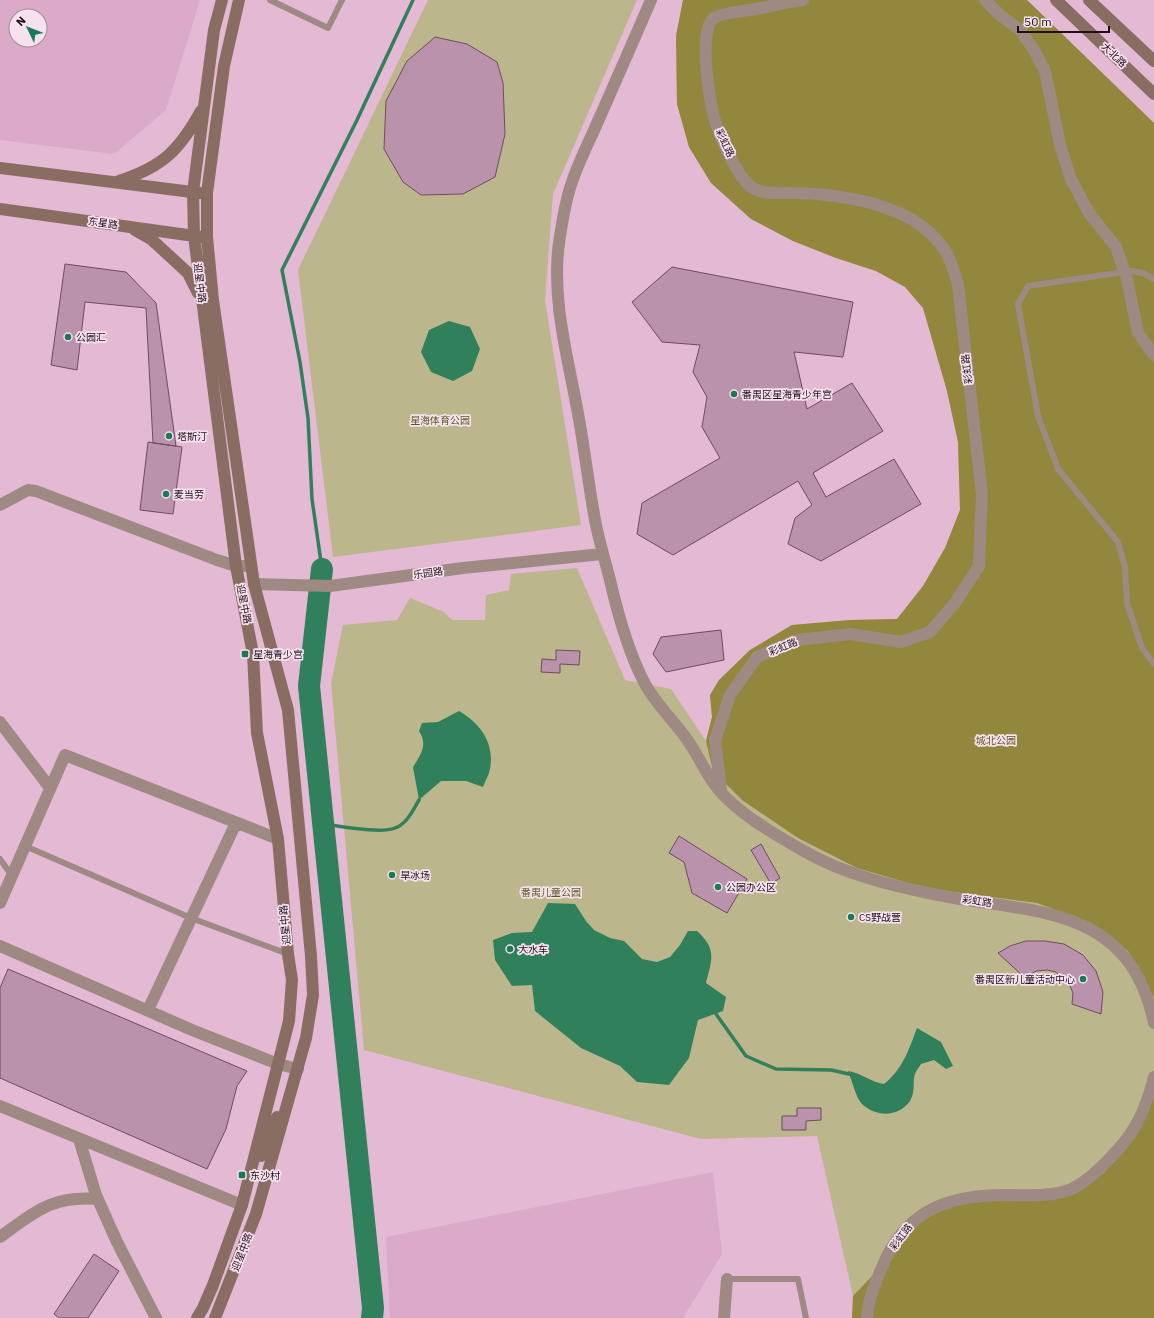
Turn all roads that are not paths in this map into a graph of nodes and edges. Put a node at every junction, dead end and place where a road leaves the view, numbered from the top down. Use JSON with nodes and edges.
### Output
{"nodes":[{"id":1,"x":222,"y":0,"type":"edge"},
{"id":2,"x":239,"y":0,"type":"edge"},
{"id":3,"x":270,"y":0,"type":"edge"},
{"id":4,"x":342,"y":0,"type":"edge"},
{"id":5,"x":651,"y":0,"type":"edge"},
{"id":6,"x":804,"y":0,"type":"edge"},
{"id":7,"x":985,"y":0,"type":"edge"},
{"id":8,"x":1056,"y":0,"type":"edge"},
{"id":9,"x":1090,"y":0,"type":"edge"},
{"id":10,"x":1154,"y":61,"type":"edge"},
{"id":11,"x":1154,"y":94,"type":"edge"},
{"id":12,"x":204,"y":106,"type":"junction"},
{"id":13,"x":0,"y":168,"type":"edge"},
{"id":14,"x":114,"y":182,"type":"junction"},
{"id":15,"x":193,"y":192,"type":"junction"},
{"id":16,"x":207,"y":194,"type":"junction"},
{"id":17,"x":0,"y":209,"type":"edge"},
{"id":18,"x":130,"y":227,"type":"junction"},
{"id":19,"x":194,"y":236,"type":"junction"},
{"id":20,"x":207,"y":237,"type":"junction"},
{"id":21,"x":1124,"y":271,"type":"junction"},
{"id":22,"x":1154,"y":279,"type":"edge"},
{"id":23,"x":202,"y":301,"type":"junction"},
{"id":24,"x":1154,"y":355,"type":"edge"},
{"id":25,"x":0,"y":504,"type":"edge"},
{"id":26,"x":602,"y":554,"type":"junction"},
{"id":27,"x":236,"y":566,"type":"junction"},
{"id":28,"x":251,"y":566,"type":"junction"},
{"id":29,"x":254,"y":584,"type":"junction"},
{"id":30,"x":1154,"y":664,"type":"edge"},
{"id":31,"x":0,"y":722,"type":"edge"},
{"id":32,"x":50,"y":788,"type":"junction"},
{"id":33,"x":721,"y":792,"type":"junction"},
{"id":34,"x":236,"y":822,"type":"junction"},
{"id":35,"x":278,"y":839,"type":"junction"},
{"id":36,"x":25,"y":846,"type":"junction"},
{"id":37,"x":0,"y":859,"type":"edge"},
{"id":38,"x":12,"y":876,"type":"junction"},
{"id":39,"x":0,"y":903,"type":"edge"},
{"id":40,"x":191,"y":918,"type":"junction"},
{"id":41,"x":0,"y":946,"type":"edge"},
{"id":42,"x":288,"y":954,"type":"junction"},
{"id":43,"x":148,"y":1010,"type":"junction"},
{"id":44,"x":1154,"y":1023,"type":"edge"},
{"id":45,"x":278,"y":1064,"type":"junction"},
{"id":46,"x":298,"y":1068,"type":"junction"},
{"id":47,"x":1154,"y":1077,"type":"edge"},
{"id":48,"x":0,"y":1106,"type":"edge"},
{"id":49,"x":79,"y":1139,"type":"junction"},
{"id":50,"x":98,"y":1199,"type":"junction"},
{"id":51,"x":242,"y":1205,"type":"junction"},
{"id":52,"x":0,"y":1238,"type":"edge"},
{"id":53,"x":727,"y":1279,"type":"joint"},
{"id":54,"x":156,"y":1318,"type":"edge"},
{"id":55,"x":197,"y":1318,"type":"edge"},
{"id":56,"x":209,"y":1318,"type":"edge"},
{"id":57,"x":215,"y":1318,"type":"edge"},
{"id":58,"x":724,"y":1318,"type":"edge"},
{"id":59,"x":806,"y":1318,"type":"edge"},
{"id":60,"x":867,"y":1318,"type":"edge"}],
"edges":[{"from":1,"to":12,"type":"street","name":"迎星中路"},
{"from":2,"to":16,"type":"street","name":"迎星中路"},
{"from":3,"to":4,"type":"lane"},
{"from":5,"to":26,"type":"street","name":"彩虹路"},
{"from":6,"to":33,"type":"street","name":"彩虹路"},
{"from":7,"to":21,"type":"street"},
{"from":8,"to":11,"type":"street","name":"大北路"},
{"from":9,"to":10,"type":"street"},
{"from":12,"to":14,"type":"street"},
{"from":12,"to":15,"type":"street","name":"迎星中路"},
{"from":13,"to":14,"type":"street"},
{"from":14,"to":15,"type":"street"},
{"from":15,"to":16,"type":"street"},
{"from":15,"to":19,"type":"street","name":"迎星中路"},
{"from":16,"to":20,"type":"street","name":"迎星中路"},
{"from":17,"to":18,"type":"street","name":"东星路"},
{"from":18,"to":19,"type":"street","name":"东星路"},
{"from":18,"to":23,"type":"street"},
{"from":19,"to":20,"type":"street","name":"东星路"},
{"from":19,"to":23,"type":"street","name":"迎星中路"},
{"from":20,"to":28,"type":"street","name":"迎星中路"},
{"from":21,"to":22,"type":"lane"},
{"from":21,"to":24,"type":"street"},
{"from":21,"to":30,"type":"lane"},
{"from":23,"to":27,"type":"street","name":"迎星中路"},
{"from":25,"to":27,"type":"street"},
{"from":26,"to":29,"type":"street","name":"乐园路"},
{"from":26,"to":33,"type":"street","name":"彩虹路"},
{"from":27,"to":28,"type":"street"},
{"from":27,"to":35,"type":"street","name":"迎星中路"},
{"from":28,"to":29,"type":"street","name":"迎星中路"},
{"from":29,"to":46,"type":"street","name":"迎星中路"},
{"from":31,"to":32,"type":"street"},
{"from":32,"to":34,"type":"street"},
{"from":32,"to":36,"type":"street"},
{"from":33,"to":44,"type":"street","name":"彩虹路"},
{"from":34,"to":35,"type":"street"},
{"from":34,"to":40,"type":"street"},
{"from":35,"to":42,"type":"street","name":"迎星中路"},
{"from":36,"to":38,"type":"street"},
{"from":36,"to":40,"type":"lane"},
{"from":37,"to":38,"type":"lane"},
{"from":38,"to":39,"type":"street"},
{"from":40,"to":42,"type":"lane"},
{"from":40,"to":43,"type":"street"},
{"from":41,"to":43,"type":"street"},
{"from":42,"to":45,"type":"street","name":"迎星中路"},
{"from":43,"to":45,"type":"street"},
{"from":45,"to":46,"type":"street"},
{"from":45,"to":51,"type":"street","name":"迎星中路"},
{"from":46,"to":51,"type":"street","name":"迎星中路"},
{"from":46,"to":57,"type":"street","name":"迎星中路"},
{"from":47,"to":60,"type":"street","name":"彩虹路"},
{"from":48,"to":49,"type":"street"},
{"from":49,"to":50,"type":"street"},
{"from":49,"to":51,"type":"street"},
{"from":50,"to":52,"type":"street"},
{"from":50,"to":54,"type":"street"},
{"from":51,"to":55,"type":"street","name":"迎星中路"},
{"from":51,"to":56,"type":"street","name":"迎星中路"},
{"from":53,"to":58,"type":"street"},
{"from":53,"to":59,"type":"lane"}]}
